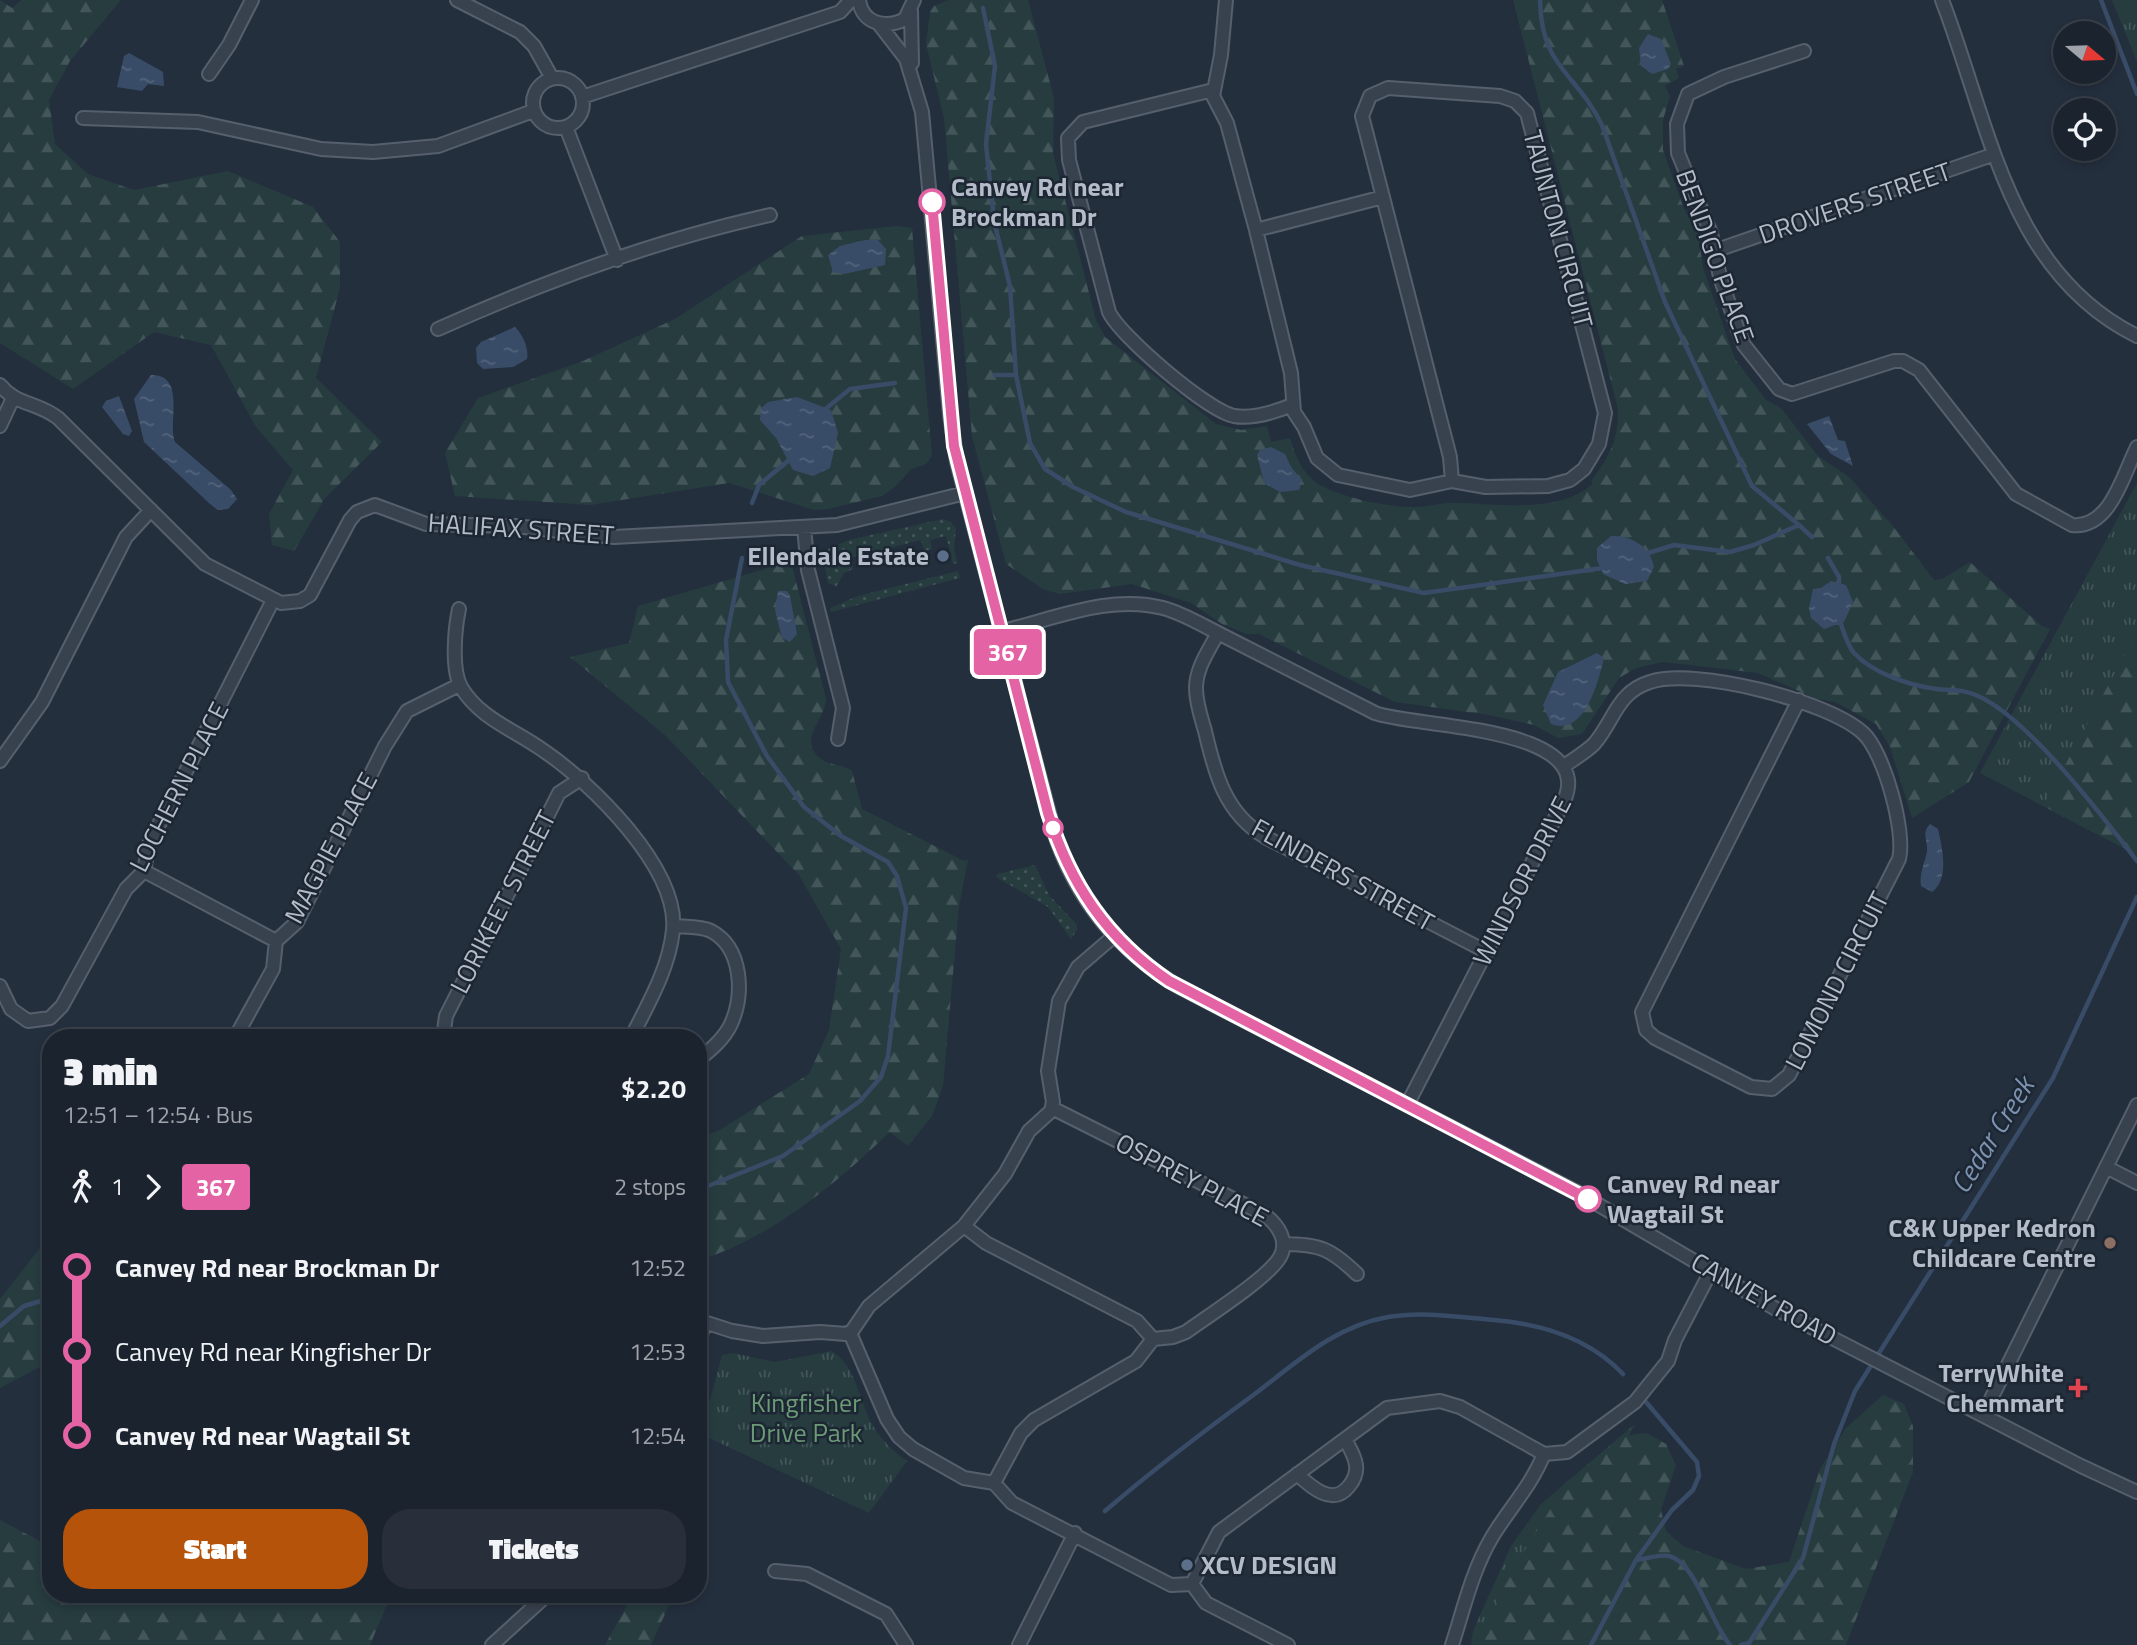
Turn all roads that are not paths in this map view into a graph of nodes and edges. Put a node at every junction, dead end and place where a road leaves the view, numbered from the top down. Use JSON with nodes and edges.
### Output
{"nodes":[{"id":1,"x":252,"y":0,"type":"edge"},
{"id":2,"x":457,"y":0,"type":"edge"},
{"id":3,"x":851,"y":0,"type":"edge"},
{"id":4,"x":859,"y":0,"type":"edge"},
{"id":5,"x":1226,"y":0,"type":"edge"},
{"id":6,"x":1942,"y":0,"type":"edge"},
{"id":7,"x":914,"y":3,"type":"edge"},
{"id":8,"x":840,"y":12,"type":"junction"},
{"id":9,"x":867,"y":17,"type":"junction"},
{"id":10,"x":879,"y":24,"type":"junction"},
{"id":11,"x":1804,"y":51,"type":"dead end"},
{"id":12,"x":209,"y":74,"type":"dead end"},
{"id":13,"x":913,"y":76,"type":"junction"},
{"id":14,"x":552,"y":78,"type":"junction"},
{"id":15,"x":1213,"y":90,"type":"junction"},
{"id":16,"x":582,"y":96,"type":"junction"},
{"id":17,"x":533,"y":111,"type":"junction"},
{"id":18,"x":83,"y":118,"type":"dead end"},
{"id":19,"x":566,"y":127,"type":"junction"},
{"id":20,"x":1992,"y":155,"type":"junction"},
{"id":21,"x":1383,"y":197,"type":"junction"},
{"id":22,"x":770,"y":215,"type":"dead end"},
{"id":23,"x":1256,"y":230,"type":"junction"},
{"id":24,"x":1717,"y":250,"type":"junction"},
{"id":25,"x":617,"y":260,"type":"junction"},
{"id":26,"x":439,"y":329,"type":"dead end"},
{"id":27,"x":2137,"y":336,"type":"edge"},
{"id":28,"x":0,"y":385,"type":"edge"},
{"id":29,"x":13,"y":398,"type":"junction"},
{"id":30,"x":1292,"y":404,"type":"junction"},
{"id":31,"x":0,"y":426,"type":"edge"},
{"id":32,"x":2137,"y":447,"type":"edge"},
{"id":33,"x":1452,"y":481,"type":"junction"},
{"id":34,"x":965,"y":493,"type":"junction"},
{"id":35,"x":151,"y":510,"type":"junction"},
{"id":36,"x":804,"y":527,"type":"junction"},
{"id":37,"x":273,"y":600,"type":"junction"},
{"id":38,"x":459,"y":608,"type":"dead end"},
{"id":39,"x":1003,"y":631,"type":"junction"},
{"id":40,"x":1218,"y":633,"type":"junction"},
{"id":41,"x":459,"y":685,"type":"junction"},
{"id":42,"x":1799,"y":700,"type":"junction"},
{"id":43,"x":838,"y":739,"type":"dead end"},
{"id":44,"x":0,"y":761,"type":"edge"},
{"id":45,"x":1564,"y":766,"type":"junction"},
{"id":46,"x":582,"y":779,"type":"junction"},
{"id":47,"x":144,"y":871,"type":"junction"},
{"id":48,"x":674,"y":926,"type":"junction"},
{"id":49,"x":1114,"y":936,"type":"junction"},
{"id":50,"x":276,"y":941,"type":"junction"},
{"id":51,"x":1487,"y":952,"type":"junction"},
{"id":52,"x":0,"y":986,"type":"edge"},
{"id":53,"x":240,"y":1029,"type":"edge"},
{"id":54,"x":444,"y":1029,"type":"edge"},
{"id":55,"x":635,"y":1029,"type":"edge"},
{"id":56,"x":707,"y":1053,"type":"edge"},
{"id":57,"x":1407,"y":1105,"type":"junction"},
{"id":58,"x":2137,"y":1105,"type":"edge"},
{"id":59,"x":1052,"y":1108,"type":"junction"},
{"id":60,"x":2106,"y":1167,"type":"junction"},
{"id":61,"x":2137,"y":1182,"type":"edge"},
{"id":62,"x":964,"y":1226,"type":"junction"},
{"id":63,"x":1283,"y":1244,"type":"junction"},
{"id":64,"x":1711,"y":1271,"type":"junction"},
{"id":65,"x":1357,"y":1274,"type":"dead end"},
{"id":66,"x":707,"y":1323,"type":"edge"},
{"id":67,"x":850,"y":1333,"type":"junction"},
{"id":68,"x":1153,"y":1339,"type":"junction"},
{"id":69,"x":1983,"y":1415,"type":"junction"},
{"id":70,"x":1345,"y":1439,"type":"junction"},
{"id":71,"x":1544,"y":1454,"type":"junction"},
{"id":72,"x":1297,"y":1475,"type":"junction"},
{"id":73,"x":994,"y":1483,"type":"junction"},
{"id":74,"x":2137,"y":1492,"type":"edge"},
{"id":75,"x":1075,"y":1533,"type":"junction"},
{"id":76,"x":775,"y":1571,"type":"dead end"},
{"id":77,"x":1192,"y":1584,"type":"junction"},
{"id":78,"x":538,"y":1603,"type":"edge"},
{"id":79,"x":492,"y":1645,"type":"edge"},
{"id":80,"x":906,"y":1645,"type":"edge"},
{"id":81,"x":1019,"y":1645,"type":"edge"},
{"id":82,"x":1288,"y":1645,"type":"edge"},
{"id":83,"x":1452,"y":1645,"type":"edge"}],
"edges":[{"from":1,"to":12,"type":"street"},
{"from":2,"to":14,"type":"street"},
{"from":3,"to":8,"type":"street"},
{"from":4,"to":9,"type":"street"},
{"from":5,"to":15,"type":"street"},
{"from":6,"to":20,"type":"street"},
{"from":7,"to":10,"type":"street"},
{"from":7,"to":13,"type":"street","name":"CANVEY ROAD"},
{"from":8,"to":9,"type":"street"},
{"from":8,"to":16,"type":"street"},
{"from":9,"to":10,"type":"street","name":"CANVEY ROAD"},
{"from":10,"to":13,"type":"street","name":"CANVEY ROAD"},
{"from":11,"to":24,"type":"street","name":"BENDIGO PLACE"},
{"from":13,"to":34,"type":"street","name":"CANVEY ROAD"},
{"from":14,"to":16,"type":"street"},
{"from":14,"to":17,"type":"street"},
{"from":15,"to":23,"type":"street","name":"TAUNTON CIRCUIT"},
{"from":15,"to":30,"type":"street"},
{"from":16,"to":19,"type":"street"},
{"from":17,"to":18,"type":"street"},
{"from":17,"to":19,"type":"street"},
{"from":19,"to":25,"type":"street"},
{"from":20,"to":24,"type":"street","name":"DROVERS STREET"},
{"from":20,"to":27,"type":"street"},
{"from":21,"to":23,"type":"street"},
{"from":21,"to":33,"type":"street","name":"TAUNTON CIRCUIT"},
{"from":21,"to":33,"type":"street","name":"TAUNTON CIRCUIT"},
{"from":22,"to":25,"type":"street"},
{"from":23,"to":30,"type":"street","name":"TAUNTON CIRCUIT"},
{"from":24,"to":32,"type":"street","name":"BENDIGO PLACE"},
{"from":25,"to":26,"type":"street"},
{"from":28,"to":29,"type":"street"},
{"from":29,"to":31,"type":"street"},
{"from":29,"to":35,"type":"street"},
{"from":30,"to":33,"type":"street","name":"TAUNTON CIRCUIT"},
{"from":34,"to":36,"type":"street","name":"HALIFAX STREET"},
{"from":34,"to":39,"type":"street","name":"CANVEY ROAD"},
{"from":35,"to":37,"type":"street"},
{"from":35,"to":44,"type":"street"},
{"from":36,"to":37,"type":"street","name":"HALIFAX STREET"},
{"from":36,"to":43,"type":"street"},
{"from":37,"to":47,"type":"street","name":"LOCHERN PLACE"},
{"from":38,"to":41,"type":"street"},
{"from":39,"to":40,"type":"street"},
{"from":39,"to":49,"type":"street","name":"CANVEY ROAD"},
{"from":40,"to":45,"type":"street","name":"WINDSOR DRIVE"},
{"from":40,"to":51,"type":"street","name":"FLINDERS STREET"},
{"from":41,"to":46,"type":"street"},
{"from":41,"to":50,"type":"street","name":"MAGPIE PLACE"},
{"from":42,"to":42,"type":"street","name":"LOMOND CIRCUIT"},
{"from":42,"to":45,"type":"street","name":"LOMOND CIRCUIT"},
{"from":45,"to":51,"type":"street","name":"WINDSOR DRIVE"},
{"from":46,"to":48,"type":"street"},
{"from":46,"to":54,"type":"street","name":"LORIKEET STREET"},
{"from":47,"to":50,"type":"street"},
{"from":47,"to":52,"type":"street","name":"LOCHERN PLACE"},
{"from":48,"to":55,"type":"street"},
{"from":48,"to":56,"type":"street"},
{"from":49,"to":57,"type":"street","name":"CANVEY ROAD"},
{"from":49,"to":59,"type":"street"},
{"from":50,"to":53,"type":"street","name":"MAGPIE PLACE"},
{"from":51,"to":57,"type":"street","name":"WINDSOR DRIVE"},
{"from":57,"to":64,"type":"street","name":"CANVEY ROAD"},
{"from":58,"to":60,"type":"street"},
{"from":59,"to":62,"type":"street"},
{"from":59,"to":63,"type":"street","name":"OSPREY PLACE"},
{"from":60,"to":61,"type":"street"},
{"from":60,"to":69,"type":"street"},
{"from":62,"to":67,"type":"street"},
{"from":62,"to":68,"type":"street"},
{"from":63,"to":65,"type":"street","name":"OSPREY PLACE"},
{"from":63,"to":68,"type":"street"},
{"from":64,"to":69,"type":"street","name":"CANVEY ROAD"},
{"from":64,"to":71,"type":"street"},
{"from":66,"to":67,"type":"street"},
{"from":67,"to":73,"type":"street"},
{"from":68,"to":73,"type":"street"},
{"from":69,"to":74,"type":"street","name":"CANVEY ROAD"},
{"from":70,"to":71,"type":"street"},
{"from":70,"to":72,"type":"street"},
{"from":70,"to":72,"type":"street"},
{"from":71,"to":83,"type":"street"},
{"from":72,"to":77,"type":"street"},
{"from":73,"to":75,"type":"street"},
{"from":75,"to":77,"type":"street"},
{"from":75,"to":81,"type":"street"},
{"from":76,"to":80,"type":"street"},
{"from":77,"to":82,"type":"street"},
{"from":78,"to":79,"type":"street"}]}
